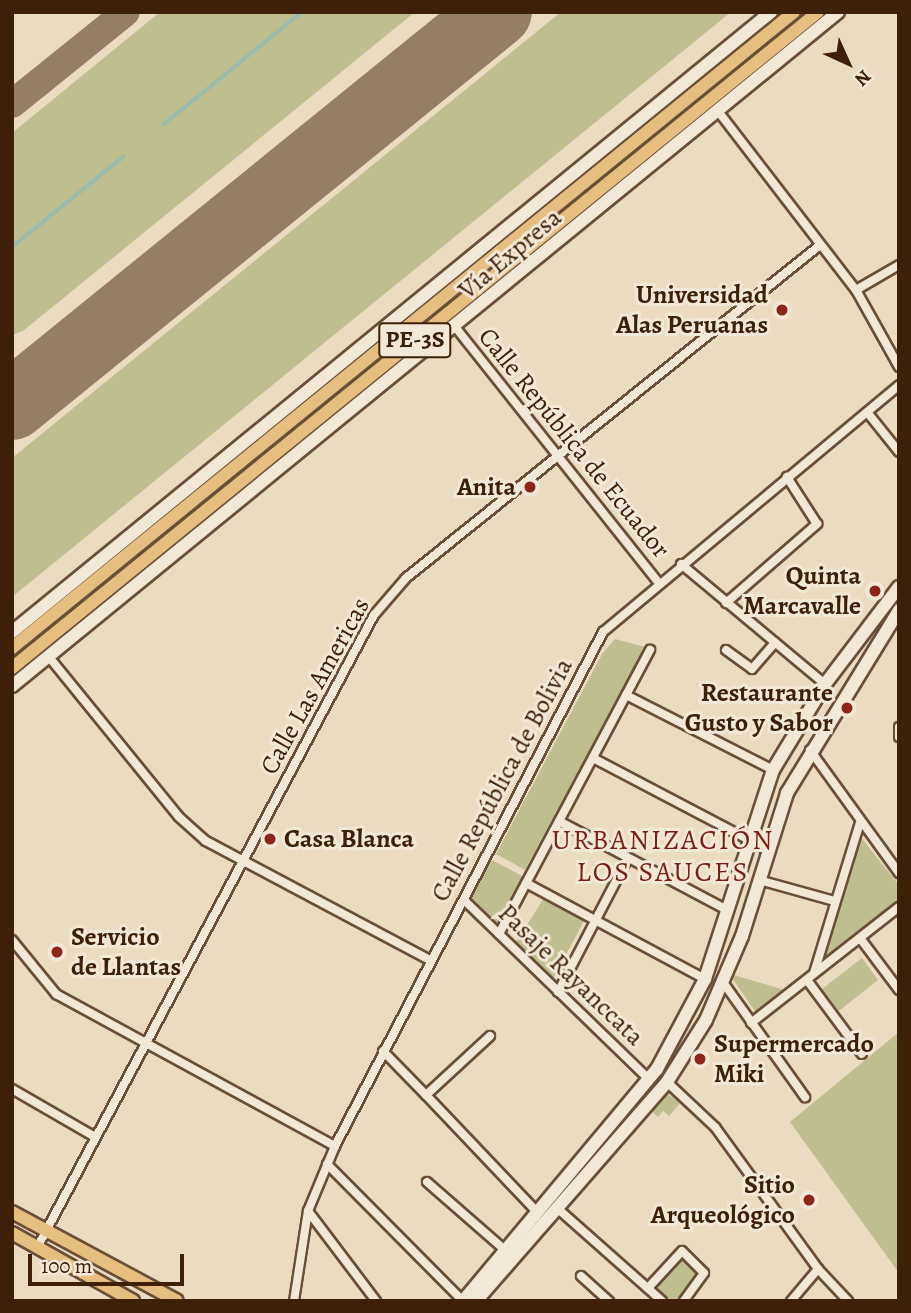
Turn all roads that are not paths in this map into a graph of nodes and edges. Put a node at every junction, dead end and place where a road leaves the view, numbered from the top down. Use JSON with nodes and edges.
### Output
{"nodes":[{"id":1,"x":772,"y":12,"type":"edge"},
{"id":2,"x":794,"y":12,"type":"edge"},
{"id":3,"x":818,"y":12,"type":"edge"},
{"id":4,"x":838,"y":12,"type":"edge"},
{"id":5,"x":718,"y":111,"type":"junction"},
{"id":6,"x":820,"y":245,"type":"junction"},
{"id":7,"x":899,"y":265,"type":"edge"},
{"id":8,"x":856,"y":290,"type":"junction"},
{"id":9,"x":456,"y":328,"type":"junction"},
{"id":10,"x":899,"y":367,"type":"edge"},
{"id":11,"x":899,"y":385,"type":"edge"},
{"id":12,"x":867,"y":412,"type":"junction"},
{"id":13,"x":899,"y":452,"type":"edge"},
{"id":14,"x":556,"y":454,"type":"junction"},
{"id":15,"x":787,"y":477,"type":"junction"},
{"id":16,"x":681,"y":564,"type":"junction"},
{"id":17,"x":659,"y":583,"type":"junction"},
{"id":18,"x":899,"y":587,"type":"edge"},
{"id":19,"x":726,"y":603,"type":"junction"},
{"id":20,"x":899,"y":610,"type":"edge"},
{"id":21,"x":12,"y":632,"type":"edge"},
{"id":22,"x":775,"y":643,"type":"junction"},
{"id":23,"x":12,"y":648,"type":"edge"},
{"id":24,"x":650,"y":650,"type":"dead end"},
{"id":25,"x":726,"y":650,"type":"dead end"},
{"id":26,"x":48,"y":657,"type":"junction"},
{"id":27,"x":12,"y":668,"type":"edge"},
{"id":28,"x":825,"y":684,"type":"junction"},
{"id":29,"x":12,"y":686,"type":"edge"},
{"id":30,"x":626,"y":695,"type":"junction"},
{"id":31,"x":899,"y":727,"type":"edge"},
{"id":32,"x":899,"y":737,"type":"edge"},
{"id":33,"x":810,"y":751,"type":"junction"},
{"id":34,"x":593,"y":758,"type":"junction"},
{"id":35,"x":773,"y":770,"type":"junction"},
{"id":36,"x":559,"y":821,"type":"junction"},
{"id":37,"x":860,"y":823,"type":"junction"},
{"id":38,"x":747,"y":839,"type":"junction"},
{"id":39,"x":768,"y":850,"type":"junction"},
{"id":40,"x":628,"y":858,"type":"junction"},
{"id":41,"x":243,"y":860,"type":"junction"},
{"id":42,"x":899,"y":873,"type":"edge"},
{"id":43,"x":759,"y":880,"type":"junction"},
{"id":44,"x":526,"y":883,"type":"junction"},
{"id":45,"x":464,"y":900,"type":"junction"},
{"id":46,"x":834,"y":901,"type":"junction"},
{"id":47,"x":899,"y":907,"type":"edge"},
{"id":48,"x":727,"y":910,"type":"junction"},
{"id":49,"x":596,"y":920,"type":"junction"},
{"id":50,"x":499,"y":934,"type":"junction"},
{"id":51,"x":860,"y":938,"type":"junction"},
{"id":52,"x":12,"y":940,"type":"edge"},
{"id":53,"x":430,"y":960,"type":"junction"},
{"id":54,"x":810,"y":976,"type":"junction"},
{"id":55,"x":705,"y":979,"type":"junction"},
{"id":56,"x":725,"y":985,"type":"junction"},
{"id":57,"x":899,"y":990,"type":"edge"},
{"id":58,"x":558,"y":992,"type":"junction"},
{"id":59,"x":751,"y":1023,"type":"junction"},
{"id":60,"x":490,"y":1036,"type":"dead end"},
{"id":61,"x":144,"y":1044,"type":"junction"},
{"id":62,"x":383,"y":1051,"type":"junction"},
{"id":63,"x":862,"y":1054,"type":"dead end"},
{"id":64,"x":649,"y":1079,"type":"junction"},
{"id":65,"x":667,"y":1082,"type":"junction"},
{"id":66,"x":12,"y":1089,"type":"edge"},
{"id":67,"x":426,"y":1096,"type":"junction"},
{"id":68,"x":805,"y":1097,"type":"dead end"},
{"id":69,"x":95,"y":1137,"type":"junction"},
{"id":70,"x":335,"y":1146,"type":"junction"},
{"id":71,"x":327,"y":1164,"type":"junction"},
{"id":72,"x":427,"y":1182,"type":"dead end"},
{"id":73,"x":557,"y":1208,"type":"junction"},
{"id":74,"x":308,"y":1211,"type":"junction"},
{"id":75,"x":12,"y":1212,"type":"edge"},
{"id":76,"x":537,"y":1212,"type":"junction"},
{"id":77,"x":46,"y":1231,"type":"junction"},
{"id":78,"x":12,"y":1233,"type":"edge"},
{"id":79,"x":38,"y":1246,"type":"junction"},
{"id":80,"x":505,"y":1250,"type":"junction"},
{"id":81,"x":818,"y":1269,"type":"junction"},
{"id":82,"x":581,"y":1276,"type":"dead end"},
{"id":83,"x":648,"y":1288,"type":"junction"},
{"id":84,"x":605,"y":1299,"type":"edge"},
{"id":85,"x":133,"y":1301,"type":"edge"},
{"id":86,"x":177,"y":1301,"type":"edge"},
{"id":87,"x":294,"y":1301,"type":"edge"},
{"id":88,"x":376,"y":1301,"type":"edge"},
{"id":89,"x":463,"y":1301,"type":"edge"},
{"id":90,"x":476,"y":1301,"type":"edge"},
{"id":91,"x":662,"y":1301,"type":"edge"},
{"id":92,"x":684,"y":1301,"type":"edge"},
{"id":93,"x":791,"y":1301,"type":"edge"},
{"id":94,"x":848,"y":1301,"type":"edge"}],
"edges":[{"from":1,"to":21,"type":"main road","name":"Vía Expresa","number":"PE-3S"},
{"from":2,"to":23,"type":"main road","name":"Vía Expresa","number":"PE-3S"},
{"from":3,"to":27,"type":"main road","name":"Vía Expresa","number":"PE-3S"},
{"from":4,"to":5,"type":"main road","name":"Vía Expresa","number":"PE-3S"},
{"from":5,"to":6,"type":"street"},
{"from":5,"to":9,"type":"main road","name":"Vía Expresa","number":"PE-3S"},
{"from":6,"to":8,"type":"street"},
{"from":6,"to":14,"type":"street","name":"Calle Las Americas"},
{"from":7,"to":8,"type":"street"},
{"from":8,"to":10,"type":"street"},
{"from":9,"to":14,"type":"street","name":"Calle República de Ecuador"},
{"from":9,"to":26,"type":"main road","name":"Vía Expresa","number":"PE-3S"},
{"from":11,"to":12,"type":"street","name":"Calle República de Bolivia"},
{"from":12,"to":13,"type":"street"},
{"from":12,"to":15,"type":"street","name":"Calle República de Bolivia"},
{"from":14,"to":17,"type":"street","name":"Calle República de Ecuador"},
{"from":14,"to":41,"type":"street","name":"Calle Las Americas"},
{"from":15,"to":16,"type":"street","name":"Calle República de Bolivia"},
{"from":15,"to":19,"type":"street"},
{"from":16,"to":17,"type":"street","name":"Calle República de Bolivia"},
{"from":16,"to":19,"type":"street"},
{"from":17,"to":45,"type":"street","name":"Calle República de Bolivia"},
{"from":18,"to":28,"type":"main road"},
{"from":19,"to":22,"type":"street"},
{"from":20,"to":33,"type":"main road"},
{"from":22,"to":25,"type":"street"},
{"from":22,"to":28,"type":"street"},
{"from":24,"to":30,"type":"street"},
{"from":26,"to":29,"type":"main road","name":"Vía Expresa","number":"PE-3S"},
{"from":26,"to":41,"type":"street"},
{"from":28,"to":35,"type":"main road"},
{"from":30,"to":34,"type":"street"},
{"from":30,"to":35,"type":"street"},
{"from":31,"to":32,"type":"street"},
{"from":33,"to":37,"type":"street"},
{"from":33,"to":39,"type":"main road"},
{"from":34,"to":36,"type":"street"},
{"from":34,"to":38,"type":"street"},
{"from":35,"to":38,"type":"main road"},
{"from":36,"to":40,"type":"street"},
{"from":36,"to":44,"type":"street"},
{"from":37,"to":42,"type":"street"},
{"from":37,"to":46,"type":"street"},
{"from":38,"to":39,"type":"street"},
{"from":38,"to":48,"type":"main road"},
{"from":39,"to":43,"type":"main road"},
{"from":40,"to":48,"type":"street"},
{"from":40,"to":49,"type":"street"},
{"from":41,"to":53,"type":"street"},
{"from":41,"to":61,"type":"street","name":"Calle Las Americas"},
{"from":43,"to":46,"type":"street"},
{"from":43,"to":56,"type":"main road"},
{"from":44,"to":49,"type":"street"},
{"from":44,"to":50,"type":"street"},
{"from":45,"to":50,"type":"street","name":"Pasaje Rayanccata"},
{"from":45,"to":53,"type":"street","name":"Calle República de Bolivia"},
{"from":46,"to":54,"type":"street"},
{"from":47,"to":51,"type":"street"},
{"from":48,"to":55,"type":"main road"},
{"from":49,"to":55,"type":"street"},
{"from":49,"to":58,"type":"street"},
{"from":50,"to":58,"type":"street","name":"Pasaje Rayanccata"},
{"from":51,"to":54,"type":"street"},
{"from":51,"to":57,"type":"street"},
{"from":52,"to":61,"type":"street"},
{"from":53,"to":62,"type":"street","name":"Calle República de Bolivia"},
{"from":54,"to":59,"type":"street"},
{"from":54,"to":63,"type":"street"},
{"from":55,"to":64,"type":"main road"},
{"from":56,"to":59,"type":"street"},
{"from":56,"to":65,"type":"main road"},
{"from":58,"to":64,"type":"street","name":"Pasaje Rayanccata"},
{"from":59,"to":68,"type":"street"},
{"from":60,"to":67,"type":"street"},
{"from":61,"to":69,"type":"street","name":"Calle Las Americas"},
{"from":61,"to":70,"type":"street"},
{"from":62,"to":67,"type":"street"},
{"from":62,"to":70,"type":"street","name":"Calle República de Bolivia"},
{"from":64,"to":76,"type":"main road"},
{"from":65,"to":73,"type":"main road"},
{"from":65,"to":81,"type":"street"},
{"from":66,"to":69,"type":"street"},
{"from":67,"to":76,"type":"street"},
{"from":69,"to":77,"type":"street","name":"Calle Las Americas"},
{"from":70,"to":71,"type":"street","name":"Calle República de Bolivia"},
{"from":71,"to":74,"type":"street","name":"Calle República de Bolivia"},
{"from":71,"to":89,"type":"street"},
{"from":72,"to":80,"type":"street"},
{"from":73,"to":83,"type":"street"},
{"from":73,"to":90,"type":"main road"},
{"from":74,"to":87,"type":"street","name":"Calle República de Bolivia"},
{"from":74,"to":88,"type":"street"},
{"from":75,"to":77,"type":"main road"},
{"from":76,"to":80,"type":"main road"},
{"from":77,"to":79,"type":"street","name":"Calle Las Americas"},
{"from":77,"to":86,"type":"main road"},
{"from":78,"to":79,"type":"main road"},
{"from":79,"to":85,"type":"main road"},
{"from":80,"to":89,"type":"main road"},
{"from":81,"to":93,"type":"street"},
{"from":81,"to":94,"type":"street"},
{"from":82,"to":84,"type":"street"},
{"from":83,"to":91,"type":"street"},
{"from":83,"to":92,"type":"street"}]}
